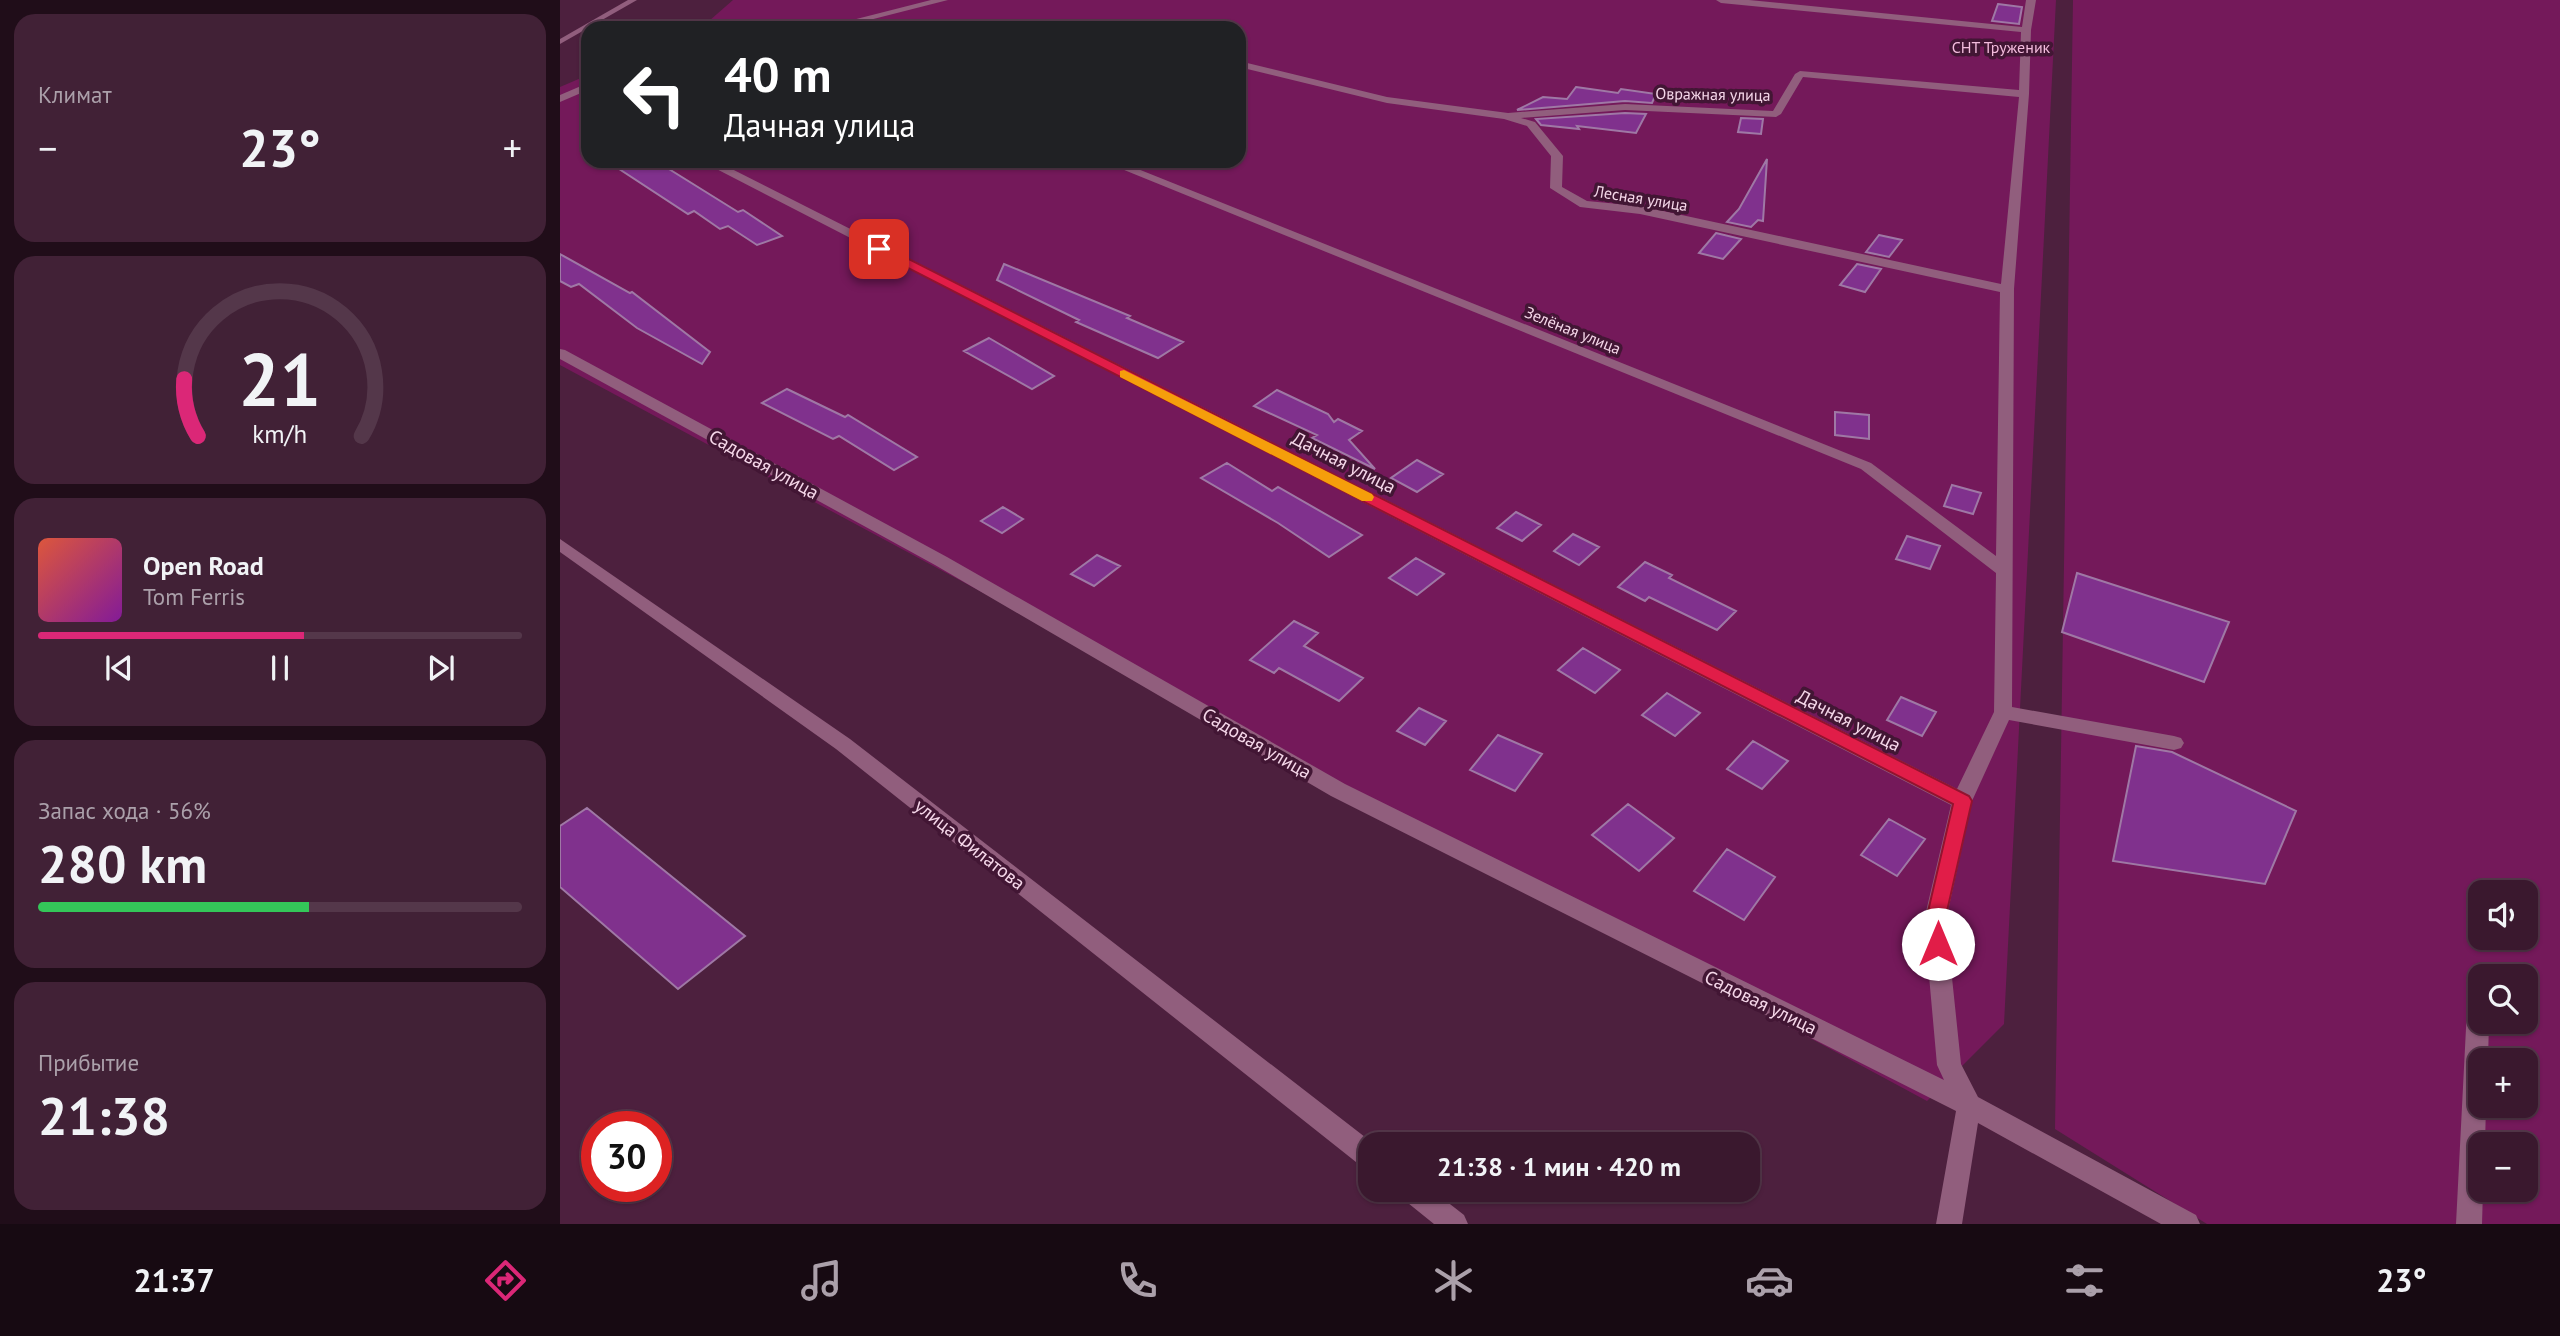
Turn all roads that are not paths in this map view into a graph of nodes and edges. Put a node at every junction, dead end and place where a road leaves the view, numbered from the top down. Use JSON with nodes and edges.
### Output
{"nodes":[{"id":1,"x":633,"y":0,"type":"edge"},
{"id":2,"x":943,"y":0,"type":"edge"},
{"id":3,"x":1721,"y":0,"type":"edge"},
{"id":4,"x":2031,"y":0,"type":"edge"},
{"id":5,"x":596,"y":21,"type":"edge"},
{"id":6,"x":855,"y":21,"type":"edge"},
{"id":7,"x":581,"y":30,"type":"edge"},
{"id":8,"x":2026,"y":30,"type":"junction"},
{"id":9,"x":560,"y":42,"type":"edge"},
{"id":10,"x":1246,"y":66,"type":"edge"},
{"id":11,"x":581,"y":90,"type":"edge"},
{"id":12,"x":574,"y":93,"type":"junction"},
{"id":13,"x":2024,"y":94,"type":"junction"},
{"id":14,"x":581,"y":96,"type":"edge"},
{"id":15,"x":560,"y":99,"type":"edge"},
{"id":16,"x":1505,"y":116,"type":"junction"},
{"id":17,"x":721,"y":168,"type":"edge"},
{"id":18,"x":1125,"y":168,"type":"edge"},
{"id":19,"x":2007,"y":289,"type":"junction"},
{"id":20,"x":560,"y":353,"type":"edge"},
{"id":21,"x":560,"y":544,"type":"edge"},
{"id":22,"x":2003,"y":570,"type":"junction"},
{"id":23,"x":2003,"y":712,"type":"junction"},
{"id":24,"x":2174,"y":743,"type":"dead end"},
{"id":25,"x":1962,"y":801,"type":"junction"},
{"id":26,"x":2477,"y":1034,"type":"edge"},
{"id":27,"x":1969,"y":1105,"type":"junction"},
{"id":28,"x":1358,"y":1148,"type":"edge"},
{"id":29,"x":1427,"y":1202,"type":"edge"},
{"id":30,"x":1455,"y":1224,"type":"edge"},
{"id":31,"x":1949,"y":1224,"type":"edge"},
{"id":32,"x":2187,"y":1224,"type":"edge"},
{"id":33,"x":2469,"y":1224,"type":"edge"}],
"edges":[{"from":1,"to":5,"type":"lane"},
{"from":2,"to":6,"type":"street"},
{"from":3,"to":8,"type":"street"},
{"from":4,"to":8,"type":"street"},
{"from":7,"to":9,"type":"lane"},
{"from":8,"to":13,"type":"street"},
{"from":10,"to":16,"type":"street","name":"Лесная улица"},
{"from":11,"to":12,"type":"street"},
{"from":12,"to":14,"type":"street"},
{"from":12,"to":15,"type":"street"},
{"from":13,"to":16,"type":"street","name":"Овражная улица"},
{"from":13,"to":19,"type":"street"},
{"from":16,"to":19,"type":"street","name":"Лесная улица"},
{"from":17,"to":25,"type":"street","name":"Дачная улица"},
{"from":18,"to":22,"type":"street","name":"Зелёная улица"},
{"from":19,"to":22,"type":"street"},
{"from":20,"to":27,"type":"street","name":"Садовая улица"},
{"from":21,"to":28,"type":"street","name":"улица Филатова"},
{"from":22,"to":23,"type":"street"},
{"from":23,"to":24,"type":"street"},
{"from":23,"to":25,"type":"street"},
{"from":25,"to":27,"type":"street"},
{"from":26,"to":33,"type":"street"},
{"from":27,"to":31,"type":"street"},
{"from":27,"to":32,"type":"street","name":"Садовая улица"},
{"from":29,"to":30,"type":"street"}]}
